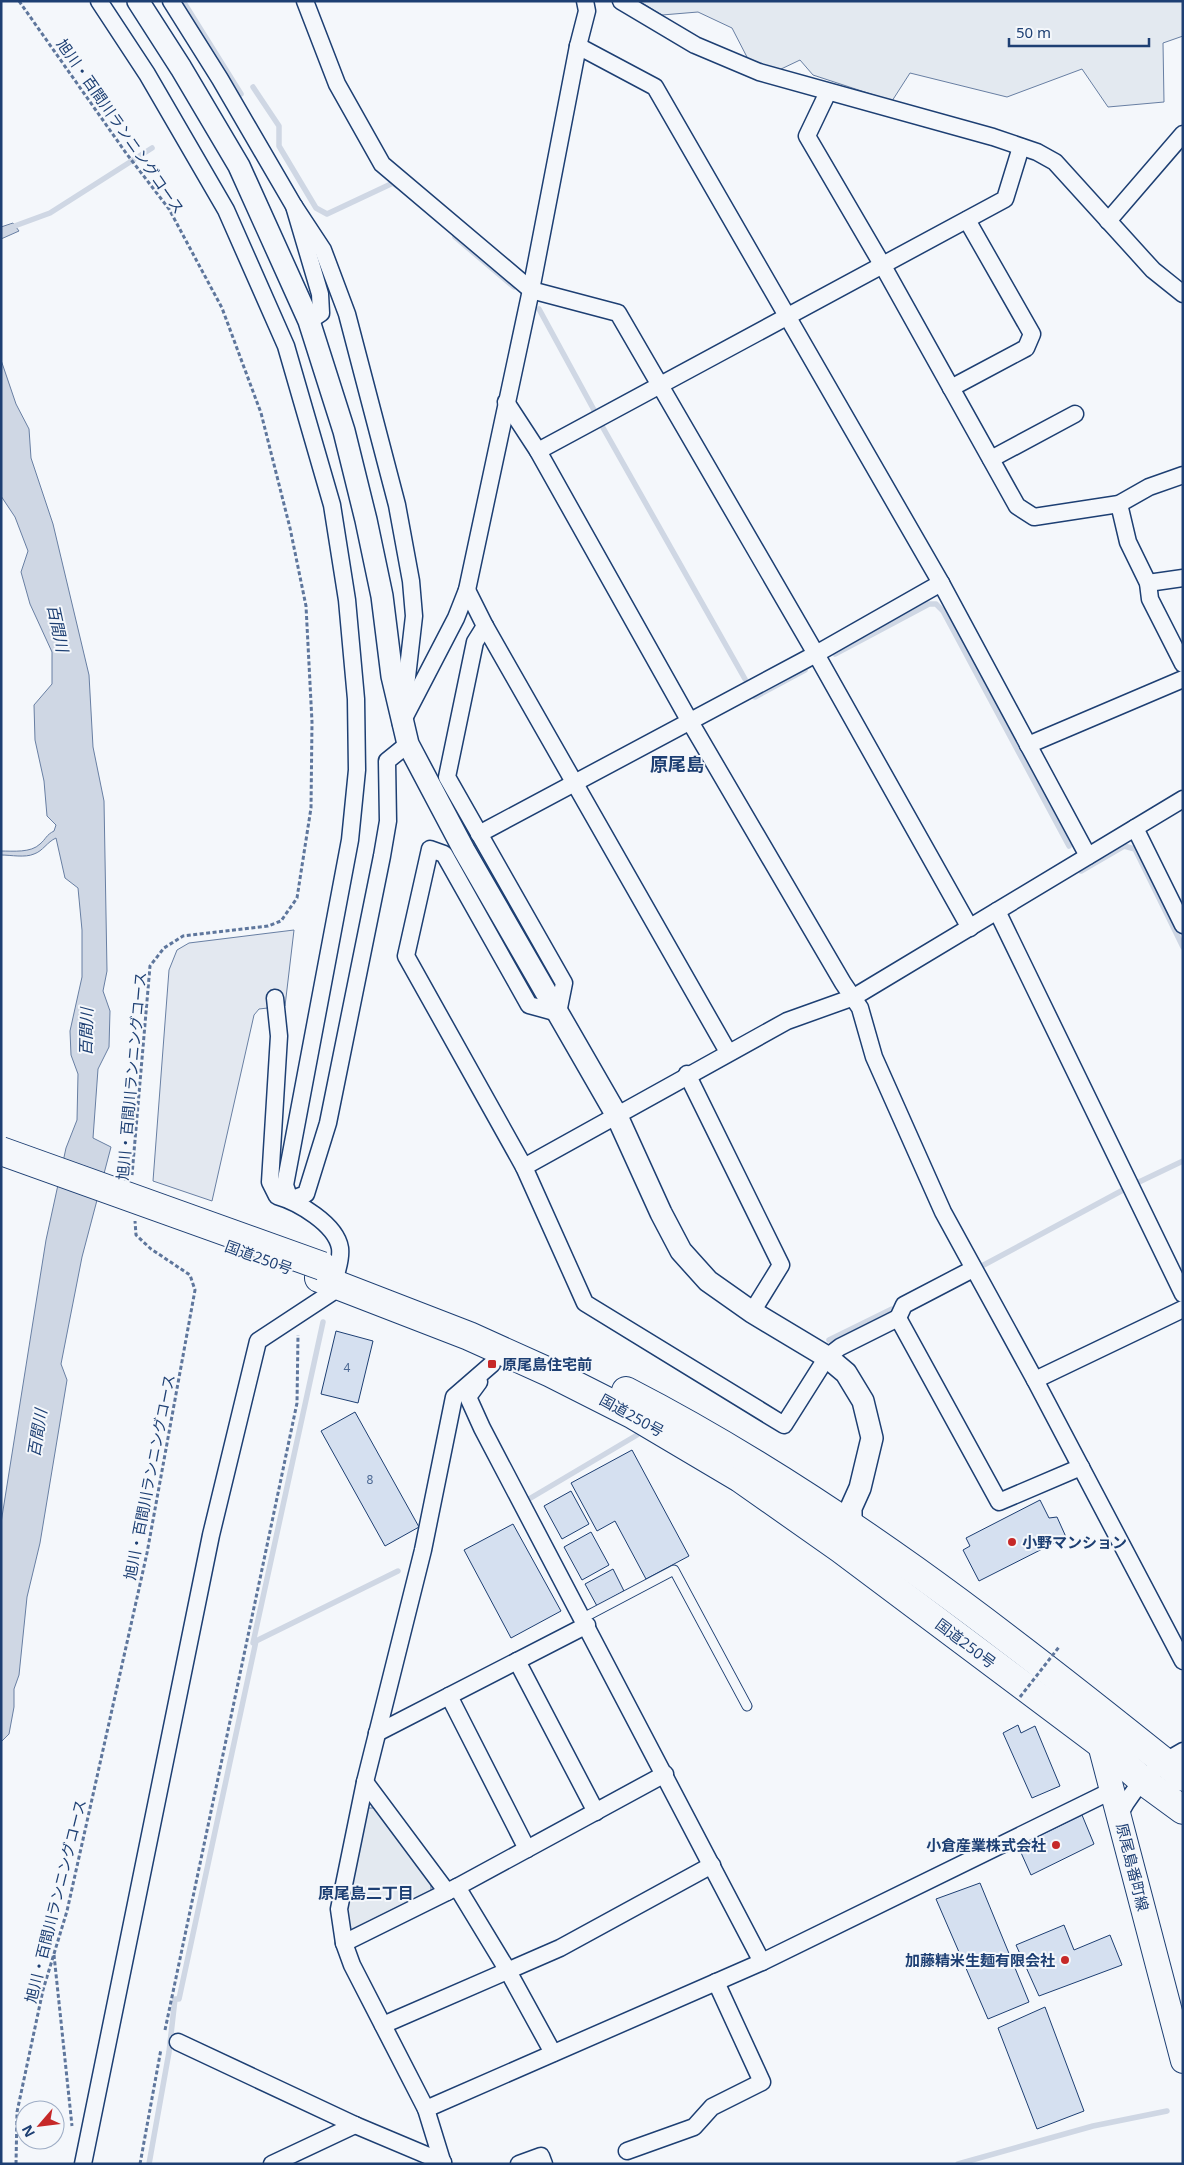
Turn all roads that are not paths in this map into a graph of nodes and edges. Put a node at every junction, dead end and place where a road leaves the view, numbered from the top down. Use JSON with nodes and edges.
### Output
{"nodes":[{"id":1,"x":99,"y":1,"type":"edge"},
{"id":2,"x":138,"y":1,"type":"edge"},
{"id":3,"x":171,"y":1,"type":"edge"},
{"id":4,"x":305,"y":1,"type":"edge"},
{"id":5,"x":585,"y":1,"type":"edge"},
{"id":6,"x":621,"y":1,"type":"edge"},
{"id":7,"x":578,"y":46,"type":"junction"},
{"id":8,"x":828,"y":92,"type":"junction"},
{"id":9,"x":1183,"y":134,"type":"edge"},
{"id":10,"x":1021,"y":148,"type":"junction"},
{"id":11,"x":294,"y":206,"type":"junction"},
{"id":12,"x":967,"y":220,"type":"junction"},
{"id":13,"x":1108,"y":221,"type":"junction"},
{"id":14,"x":883,"y":266,"type":"junction"},
{"id":15,"x":531,"y":290,"type":"junction"},
{"id":16,"x":1183,"y":294,"type":"edge"},
{"id":17,"x":786,"y":316,"type":"junction"},
{"id":18,"x":309,"y":321,"type":"junction"},
{"id":19,"x":661,"y":384,"type":"junction"},
{"id":20,"x":951,"y":388,"type":"junction"},
{"id":21,"x":506,"y":402,"type":"junction"},
{"id":22,"x":1074,"y":414,"type":"dead end"},
{"id":23,"x":538,"y":451,"type":"junction"},
{"id":24,"x":991,"y":459,"type":"junction"},
{"id":25,"x":1183,"y":475,"type":"edge"},
{"id":26,"x":1119,"y":504,"type":"junction"},
{"id":27,"x":1183,"y":578,"type":"edge"},
{"id":28,"x":941,"y":583,"type":"junction"},
{"id":29,"x":1148,"y":583,"type":"junction"},
{"id":30,"x":467,"y":590,"type":"junction"},
{"id":31,"x":485,"y":626,"type":"junction"},
{"id":32,"x":816,"y":654,"type":"junction"},
{"id":33,"x":1183,"y":664,"type":"edge"},
{"id":34,"x":1183,"y":679,"type":"edge"},
{"id":35,"x":689,"y":720,"type":"junction"},
{"id":36,"x":401,"y":724,"type":"junction"},
{"id":37,"x":408,"y":744,"type":"junction"},
{"id":38,"x":1028,"y":745,"type":"junction"},
{"id":39,"x":576,"y":782,"type":"junction"},
{"id":40,"x":1183,"y":799,"type":"edge"},
{"id":41,"x":1135,"y":828,"type":"junction"},
{"id":42,"x":479,"y":834,"type":"junction"},
{"id":43,"x":1088,"y":856,"type":"junction"},
{"id":44,"x":997,"y":911,"type":"junction"},
{"id":45,"x":1183,"y":925,"type":"edge"},
{"id":46,"x":970,"y":928,"type":"junction"},
{"id":47,"x":275,"y":998,"type":"dead end"},
{"id":48,"x":854,"y":998,"type":"junction"},
{"id":49,"x":558,"y":1012,"type":"junction"},
{"id":50,"x":728,"y":1052,"type":"junction"},
{"id":51,"x":687,"y":1074,"type":"junction"},
{"id":52,"x":616,"y":1114,"type":"junction"},
{"id":53,"x":1,"y":1151,"type":"edge"},
{"id":54,"x":1,"y":1164,"type":"edge"},
{"id":55,"x":524,"y":1167,"type":"junction"},
{"id":56,"x":290,"y":1200,"type":"junction"},
{"id":57,"x":973,"y":1269,"type":"junction"},
{"id":58,"x":328,"y":1275,"type":"junction"},
{"id":59,"x":1183,"y":1294,"type":"edge"},
{"id":60,"x":1183,"y":1309,"type":"edge"},
{"id":61,"x":752,"y":1312,"type":"junction"},
{"id":62,"x":898,"y":1318,"type":"junction"},
{"id":63,"x":826,"y":1357,"type":"junction"},
{"id":64,"x":492,"y":1364,"type":"junction"},
{"id":65,"x":551,"y":1373,"type":"junction"},
{"id":66,"x":1035,"y":1380,"type":"junction"},
{"id":67,"x":1081,"y":1467,"type":"junction"},
{"id":68,"x":851,"y":1528,"type":"junction"},
{"id":69,"x":585,"y":1622,"type":"junction"},
{"id":70,"x":517,"y":1661,"type":"junction"},
{"id":71,"x":1183,"y":1661,"type":"edge"},
{"id":72,"x":1063,"y":1682,"type":"junction"},
{"id":73,"x":449,"y":1696,"type":"junction"},
{"id":74,"x":746,"y":1706,"type":"dead end"},
{"id":75,"x":377,"y":1733,"type":"junction"},
{"id":76,"x":1101,"y":1744,"type":"junction"},
{"id":77,"x":1176,"y":1763,"type":"edge"},
{"id":78,"x":665,"y":1774,"type":"junction"},
{"id":79,"x":1142,"y":1780,"type":"junction"},
{"id":80,"x":365,"y":1782,"type":"junction"},
{"id":81,"x":1113,"y":1790,"type":"junction"},
{"id":82,"x":1183,"y":1810,"type":"edge"},
{"id":83,"x":596,"y":1812,"type":"junction"},
{"id":84,"x":1119,"y":1815,"type":"junction"},
{"id":85,"x":527,"y":1849,"type":"junction"},
{"id":86,"x":712,"y":1865,"type":"junction"},
{"id":87,"x":452,"y":1889,"type":"junction"},
{"id":88,"x":344,"y":1943,"type":"junction"},
{"id":89,"x":762,"y":1962,"type":"junction"},
{"id":90,"x":508,"y":1971,"type":"junction"},
{"id":91,"x":716,"y":1982,"type":"junction"},
{"id":92,"x":383,"y":2025,"type":"junction"},
{"id":93,"x":168,"y":2039,"type":"road end"},
{"id":94,"x":553,"y":2054,"type":"junction"},
{"id":95,"x":1183,"y":2061,"type":"edge"},
{"id":96,"x":426,"y":2109,"type":"junction"},
{"id":97,"x":355,"y":2125,"type":"junction"},
{"id":98,"x":627,"y":2150,"type":"dead end"},
{"id":99,"x":443,"y":2163,"type":"edge"},
{"id":100,"x":83,"y":2164,"type":"edge"},
{"id":101,"x":272,"y":2164,"type":"edge"},
{"id":102,"x":519,"y":2164,"type":"edge"},
{"id":103,"x":544,"y":2164,"type":"edge"}],
"edges":[{"from":1,"to":56,"type":"street"},
{"from":2,"to":18,"type":"street"},
{"from":3,"to":11,"type":"street"},
{"from":4,"to":15,"type":"street"},
{"from":5,"to":7,"type":"street"},
{"from":6,"to":8,"type":"street"},
{"from":7,"to":15,"type":"street"},
{"from":7,"to":17,"type":"street"},
{"from":8,"to":10,"type":"street"},
{"from":8,"to":14,"type":"street"},
{"from":9,"to":13,"type":"street"},
{"from":10,"to":12,"type":"street"},
{"from":10,"to":13,"type":"street"},
{"from":11,"to":18,"type":"street"},
{"from":11,"to":36,"type":"street"},
{"from":12,"to":14,"type":"street"},
{"from":12,"to":20,"type":"street"},
{"from":13,"to":16,"type":"street"},
{"from":14,"to":17,"type":"street"},
{"from":14,"to":20,"type":"street"},
{"from":15,"to":19,"type":"street"},
{"from":15,"to":21,"type":"street"},
{"from":17,"to":19,"type":"street"},
{"from":17,"to":28,"type":"street"},
{"from":18,"to":36,"type":"street"},
{"from":19,"to":23,"type":"street"},
{"from":19,"to":32,"type":"street"},
{"from":20,"to":24,"type":"street"},
{"from":21,"to":23,"type":"street"},
{"from":21,"to":30,"type":"street"},
{"from":22,"to":24,"type":"street"},
{"from":23,"to":35,"type":"street"},
{"from":24,"to":26,"type":"street"},
{"from":25,"to":26,"type":"street"},
{"from":26,"to":29,"type":"street"},
{"from":27,"to":29,"type":"street"},
{"from":28,"to":32,"type":"street"},
{"from":28,"to":38,"type":"street"},
{"from":29,"to":33,"type":"street"},
{"from":30,"to":31,"type":"street"},
{"from":30,"to":36,"type":"street"},
{"from":31,"to":39,"type":"street"},
{"from":31,"to":42,"type":"street"},
{"from":32,"to":35,"type":"street"},
{"from":32,"to":46,"type":"street"},
{"from":34,"to":38,"type":"street"},
{"from":35,"to":39,"type":"street"},
{"from":35,"to":48,"type":"street"},
{"from":36,"to":37,"type":"street"},
{"from":37,"to":49,"type":"street"},
{"from":37,"to":56,"type":"street"},
{"from":38,"to":43,"type":"street"},
{"from":39,"to":42,"type":"street"},
{"from":39,"to":50,"type":"street"},
{"from":40,"to":41,"type":"street"},
{"from":41,"to":43,"type":"street"},
{"from":41,"to":45,"type":"street"},
{"from":42,"to":49,"type":"street"},
{"from":43,"to":44,"type":"street"},
{"from":44,"to":46,"type":"street"},
{"from":44,"to":59,"type":"street"},
{"from":46,"to":48,"type":"street"},
{"from":47,"to":56,"type":"street"},
{"from":48,"to":50,"type":"street"},
{"from":48,"to":57,"type":"street"},
{"from":49,"to":52,"type":"street"},
{"from":49,"to":55,"type":"street"},
{"from":50,"to":51,"type":"street"},
{"from":51,"to":52,"type":"street"},
{"from":51,"to":61,"type":"street"},
{"from":52,"to":55,"type":"street"},
{"from":52,"to":61,"type":"street"},
{"from":53,"to":58,"type":"highway","name":"国道250号","bridge":true},
{"from":54,"to":58,"type":"highway","name":"国道250号"},
{"from":55,"to":63,"type":"street"},
{"from":56,"to":58,"type":"street"},
{"from":57,"to":62,"type":"street"},
{"from":57,"to":66,"type":"street"},
{"from":58,"to":65,"type":"highway","name":"国道250号"},
{"from":58,"to":68,"type":"highway","name":"国道250号"},
{"from":58,"to":100,"type":"street"},
{"from":60,"to":66,"type":"street"},
{"from":61,"to":63,"type":"street"},
{"from":62,"to":63,"type":"street"},
{"from":62,"to":67,"type":"street"},
{"from":63,"to":68,"type":"street"},
{"from":64,"to":65,"type":"street"},
{"from":64,"to":69,"type":"street"},
{"from":64,"to":75,"type":"street"},
{"from":65,"to":76,"type":"highway","name":"国道250号"},
{"from":66,"to":67,"type":"street"},
{"from":67,"to":71,"type":"street"},
{"from":68,"to":72,"type":"highway","name":"国道250号"},
{"from":69,"to":70,"type":"street"},
{"from":69,"to":74,"type":"lane"},
{"from":69,"to":78,"type":"street"},
{"from":70,"to":73,"type":"street"},
{"from":70,"to":83,"type":"street"},
{"from":72,"to":76,"type":"main road","name":"原尾島番町線"},
{"from":72,"to":77,"type":"highway","name":"国道250号"},
{"from":73,"to":75,"type":"street"},
{"from":73,"to":85,"type":"street"},
{"from":75,"to":80,"type":"street"},
{"from":76,"to":79,"type":"highway","name":"国道250号"},
{"from":76,"to":81,"type":"main road","name":"原尾島番町線"},
{"from":77,"to":79,"type":"street"},
{"from":78,"to":83,"type":"street"},
{"from":78,"to":86,"type":"street"},
{"from":79,"to":82,"type":"highway","name":"国道250号"},
{"from":79,"to":84,"type":"street"},
{"from":80,"to":87,"type":"street"},
{"from":80,"to":88,"type":"street"},
{"from":81,"to":84,"type":"main road","name":"原尾島番町線"},
{"from":81,"to":89,"type":"street"},
{"from":83,"to":85,"type":"street"},
{"from":84,"to":95,"type":"main road","name":"原尾島番町線"},
{"from":85,"to":87,"type":"street"},
{"from":86,"to":89,"type":"street"},
{"from":86,"to":90,"type":"street"},
{"from":87,"to":88,"type":"street"},
{"from":87,"to":90,"type":"street"},
{"from":88,"to":92,"type":"street"},
{"from":89,"to":91,"type":"street"},
{"from":90,"to":92,"type":"street"},
{"from":90,"to":94,"type":"street"},
{"from":91,"to":94,"type":"street"},
{"from":91,"to":98,"type":"street"},
{"from":92,"to":96,"type":"street"},
{"from":93,"to":97,"type":"street"},
{"from":94,"to":96,"type":"street"},
{"from":96,"to":99,"type":"street"},
{"from":97,"to":99,"type":"street"},
{"from":97,"to":101,"type":"street"},
{"from":102,"to":103,"type":"street"}]}
